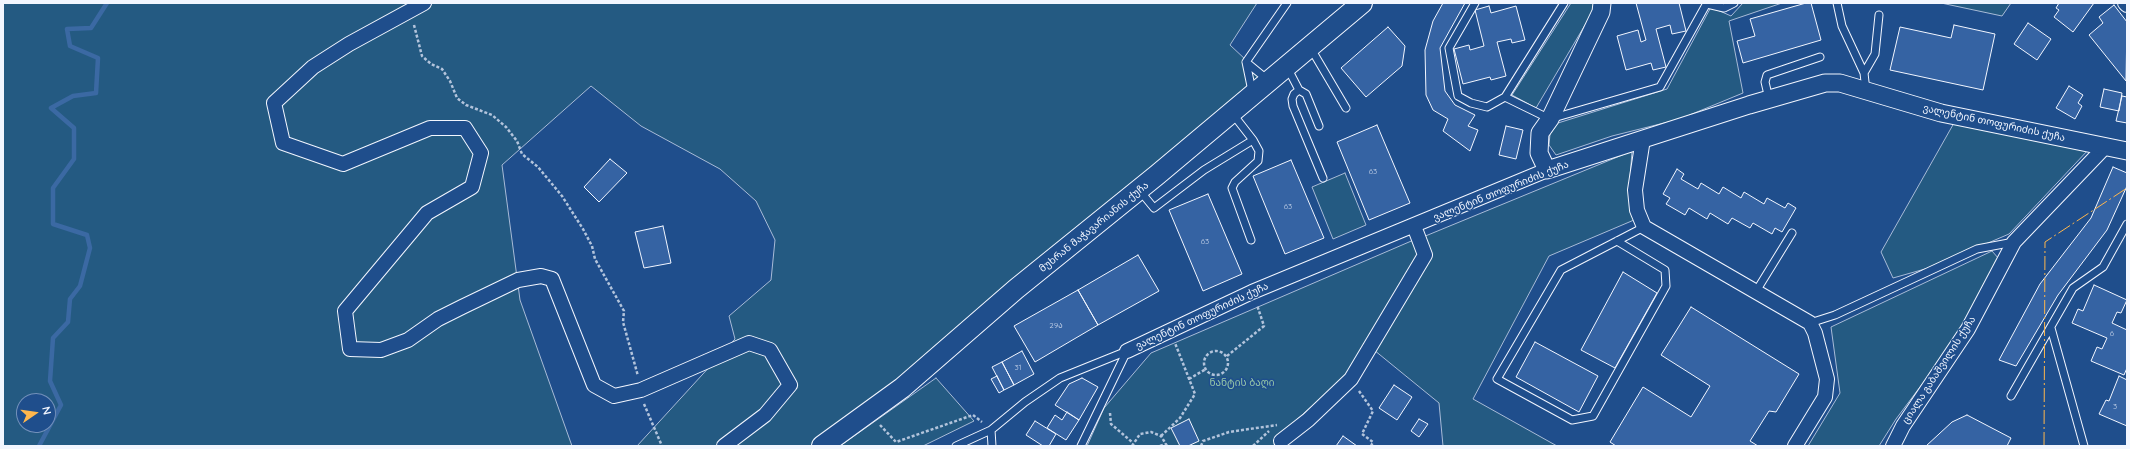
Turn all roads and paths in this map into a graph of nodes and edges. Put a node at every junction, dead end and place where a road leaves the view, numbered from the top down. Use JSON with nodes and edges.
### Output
{"nodes":[{"id":1,"x":424,"y":3,"type":"edge"},
{"id":2,"x":1287,"y":3,"type":"edge"},
{"id":3,"x":1362,"y":3,"type":"edge"},
{"id":4,"x":1475,"y":3,"type":"edge"},
{"id":5,"x":1564,"y":3,"type":"edge"},
{"id":6,"x":1602,"y":3,"type":"edge"},
{"id":7,"x":1734,"y":3,"type":"edge"},
{"id":8,"x":1837,"y":3,"type":"edge"},
{"id":9,"x":2125,"y":3,"type":"edge"},
{"id":10,"x":1707,"y":4,"type":"edge"},
{"id":11,"x":2127,"y":5,"type":"edge"},
{"id":12,"x":1879,"y":15,"type":"dead end"},
{"id":13,"x":414,"y":24,"type":"dead end"},
{"id":14,"x":1310,"y":47,"type":"junction"},
{"id":15,"x":1820,"y":57,"type":"dead end"},
{"id":16,"x":1246,"y":62,"type":"junction"},
{"id":17,"x":1281,"y":71,"type":"junction"},
{"id":18,"x":1864,"y":73,"type":"junction"},
{"id":19,"x":1299,"y":90,"type":"junction"},
{"id":20,"x":1866,"y":91,"type":"junction"},
{"id":21,"x":1253,"y":95,"type":"junction"},
{"id":22,"x":1505,"y":97,"type":"junction"},
{"id":23,"x":1769,"y":99,"type":"junction"},
{"id":24,"x":1346,"y":108,"type":"dead end"},
{"id":25,"x":1232,"y":112,"type":"junction"},
{"id":26,"x":1550,"y":118,"type":"junction"},
{"id":27,"x":1319,"y":126,"type":"dead end"},
{"id":28,"x":1643,"y":139,"type":"junction"},
{"id":29,"x":1253,"y":140,"type":"junction"},
{"id":30,"x":2105,"y":147,"type":"junction"},
{"id":31,"x":2127,"y":151,"type":"edge"},
{"id":32,"x":1547,"y":170,"type":"junction"},
{"id":33,"x":1323,"y":178,"type":"dead end"},
{"id":34,"x":1139,"y":190,"type":"junction"},
{"id":35,"x":2127,"y":224,"type":"edge"},
{"id":36,"x":1414,"y":226,"type":"junction"},
{"id":37,"x":1644,"y":227,"type":"junction"},
{"id":38,"x":1792,"y":233,"type":"dead end"},
{"id":39,"x":1251,"y":240,"type":"dead end"},
{"id":40,"x":1617,"y":241,"type":"junction"},
{"id":41,"x":2014,"y":242,"type":"junction"},
{"id":42,"x":1252,"y":292,"type":"junction"},
{"id":43,"x":1755,"y":293,"type":"junction"},
{"id":44,"x":1810,"y":323,"type":"junction"},
{"id":45,"x":2051,"y":328,"type":"junction"},
{"id":46,"x":1170,"y":330,"type":"junction"},
{"id":47,"x":1127,"y":351,"type":"junction"},
{"id":48,"x":1227,"y":356,"type":"junction"},
{"id":49,"x":1206,"y":369,"type":"junction"},
{"id":50,"x":1189,"y":379,"type":"junction"},
{"id":51,"x":1351,"y":379,"type":"junction"},
{"id":52,"x":642,"y":390,"type":"junction"},
{"id":53,"x":2011,"y":396,"type":"dead end"},
{"id":54,"x":1103,"y":400,"type":"junction"},
{"id":55,"x":868,"y":413,"type":"junction"},
{"id":56,"x":1282,"y":424,"type":"dead end"},
{"id":57,"x":1275,"y":425,"type":"junction"},
{"id":58,"x":991,"y":430,"type":"junction"},
{"id":59,"x":1161,"y":436,"type":"junction"},
{"id":60,"x":1132,"y":442,"type":"junction"},
{"id":61,"x":1281,"y":442,"type":"dead end"},
{"id":62,"x":1166,"y":445,"type":"edge"},
{"id":63,"x":662,"y":446,"type":"edge"},
{"id":64,"x":724,"y":446,"type":"edge"},
{"id":65,"x":822,"y":446,"type":"edge"},
{"id":66,"x":956,"y":446,"type":"edge"},
{"id":67,"x":992,"y":446,"type":"edge"},
{"id":68,"x":1081,"y":446,"type":"edge"},
{"id":69,"x":1132,"y":446,"type":"edge"},
{"id":70,"x":1160,"y":446,"type":"edge"},
{"id":71,"x":1201,"y":446,"type":"edge"},
{"id":72,"x":1252,"y":446,"type":"edge"},
{"id":73,"x":1371,"y":446,"type":"edge"},
{"id":74,"x":1795,"y":446,"type":"edge"},
{"id":75,"x":1893,"y":446,"type":"edge"},
{"id":76,"x":2084,"y":446,"type":"edge"}],
"edges":[{"from":1,"to":52,"type":"street"},
{"from":2,"to":16,"type":"lane"},
{"from":3,"to":14,"type":"main road","name":"მუხრან მაჭავარიანის ქუჩა"},
{"from":4,"to":22,"type":"lane"},
{"from":5,"to":22,"type":"lane"},
{"from":6,"to":26,"type":"street"},
{"from":7,"to":10,"type":"lane"},
{"from":8,"to":18,"type":"lane"},
{"from":9,"to":11,"type":"street"},
{"from":10,"to":26,"type":"lane"},
{"from":12,"to":18,"type":"lane"},
{"from":13,"to":52,"type":"path"},
{"from":14,"to":17,"type":"main road","name":"მუხრან მაჭავარიანის ქუჩა"},
{"from":14,"to":24,"type":"lane"},
{"from":15,"to":23,"type":"lane"},
{"from":16,"to":17,"type":"lane"},
{"from":16,"to":21,"type":"lane"},
{"from":17,"to":19,"type":"lane"},
{"from":17,"to":21,"type":"main road","name":"მუხრან მაჭავარიანის ქუჩა"},
{"from":18,"to":20,"type":"lane"},
{"from":19,"to":27,"type":"lane"},
{"from":19,"to":33,"type":"lane"},
{"from":20,"to":23,"type":"street","name":"ვალენტინ თოფურიძის ქუჩა"},
{"from":20,"to":30,"type":"street","name":"ვალენტინ თოფურიძის ქუჩა"},
{"from":21,"to":25,"type":"main road","name":"მუხრან მაჭავარიანის ქუჩა"},
{"from":22,"to":26,"type":"lane"},
{"from":23,"to":28,"type":"street","name":"ვალენტინ თოფურიძის ქუჩა"},
{"from":25,"to":29,"type":"lane"},
{"from":25,"to":34,"type":"main road","name":"მუხრან მაჭავარიანის ქუჩა"},
{"from":26,"to":32,"type":"street"},
{"from":28,"to":32,"type":"street","name":"ვალენტინ თოფურიძის ქუჩა"},
{"from":28,"to":37,"type":"street"},
{"from":29,"to":34,"type":"lane"},
{"from":29,"to":39,"type":"lane"},
{"from":30,"to":31,"type":"street","name":"ვალენტინ თოფურიძის ქუჩა"},
{"from":30,"to":41,"type":"street","name":"ციალა გაბაშვილის ქუჩა"},
{"from":32,"to":36,"type":"street","name":"ვალენტინ თოფურიძის ქუჩა"},
{"from":34,"to":55,"type":"main road","name":"მუხრან მაჭავარიანის ქუჩა"},
{"from":35,"to":45,"type":"lane"},
{"from":36,"to":42,"type":"street","name":"ვალენტინ თოფურიძის ქუჩა"},
{"from":36,"to":51,"type":"street"},
{"from":37,"to":40,"type":"lane"},
{"from":37,"to":43,"type":"street"},
{"from":38,"to":43,"type":"lane"},
{"from":40,"to":40,"type":"lane"},
{"from":41,"to":44,"type":"lane"},
{"from":41,"to":75,"type":"street","name":"ციალა გაბაშვილის ქუჩა"},
{"from":42,"to":46,"type":"street","name":"ვალენტინ თოფურიძის ქუჩა"},
{"from":42,"to":48,"type":"path"},
{"from":43,"to":44,"type":"street"},
{"from":44,"to":74,"type":"street"},
{"from":45,"to":53,"type":"lane"},
{"from":45,"to":76,"type":"lane"},
{"from":46,"to":47,"type":"street","name":"ვალენტინ თოფურიძის ქუჩა"},
{"from":46,"to":50,"type":"path"},
{"from":47,"to":54,"type":"lane"},
{"from":47,"to":58,"type":"lane","name":"ვალენტინ თოფურიძის ქუჩა"},
{"from":48,"to":49,"type":"path"},
{"from":48,"to":49,"type":"path"},
{"from":49,"to":50,"type":"path"},
{"from":50,"to":59,"type":"path"},
{"from":51,"to":61,"type":"street"},
{"from":51,"to":73,"type":"path"},
{"from":52,"to":63,"type":"path"},
{"from":52,"to":64,"type":"street"},
{"from":54,"to":60,"type":"path"},
{"from":54,"to":68,"type":"lane"},
{"from":55,"to":58,"type":"path"},
{"from":55,"to":65,"type":"main road","name":"მუხრან მაჭავარიანის ქუჩა"},
{"from":56,"to":57,"type":"path"},
{"from":57,"to":71,"type":"path"},
{"from":57,"to":72,"type":"path"},
{"from":58,"to":66,"type":"lane","name":"ვალენტინ თოფურიძის ქუჩა"},
{"from":58,"to":67,"type":"lane"},
{"from":59,"to":60,"type":"path"},
{"from":59,"to":62,"type":"path"},
{"from":60,"to":69,"type":"path"},
{"from":62,"to":70,"type":"path"}]}
